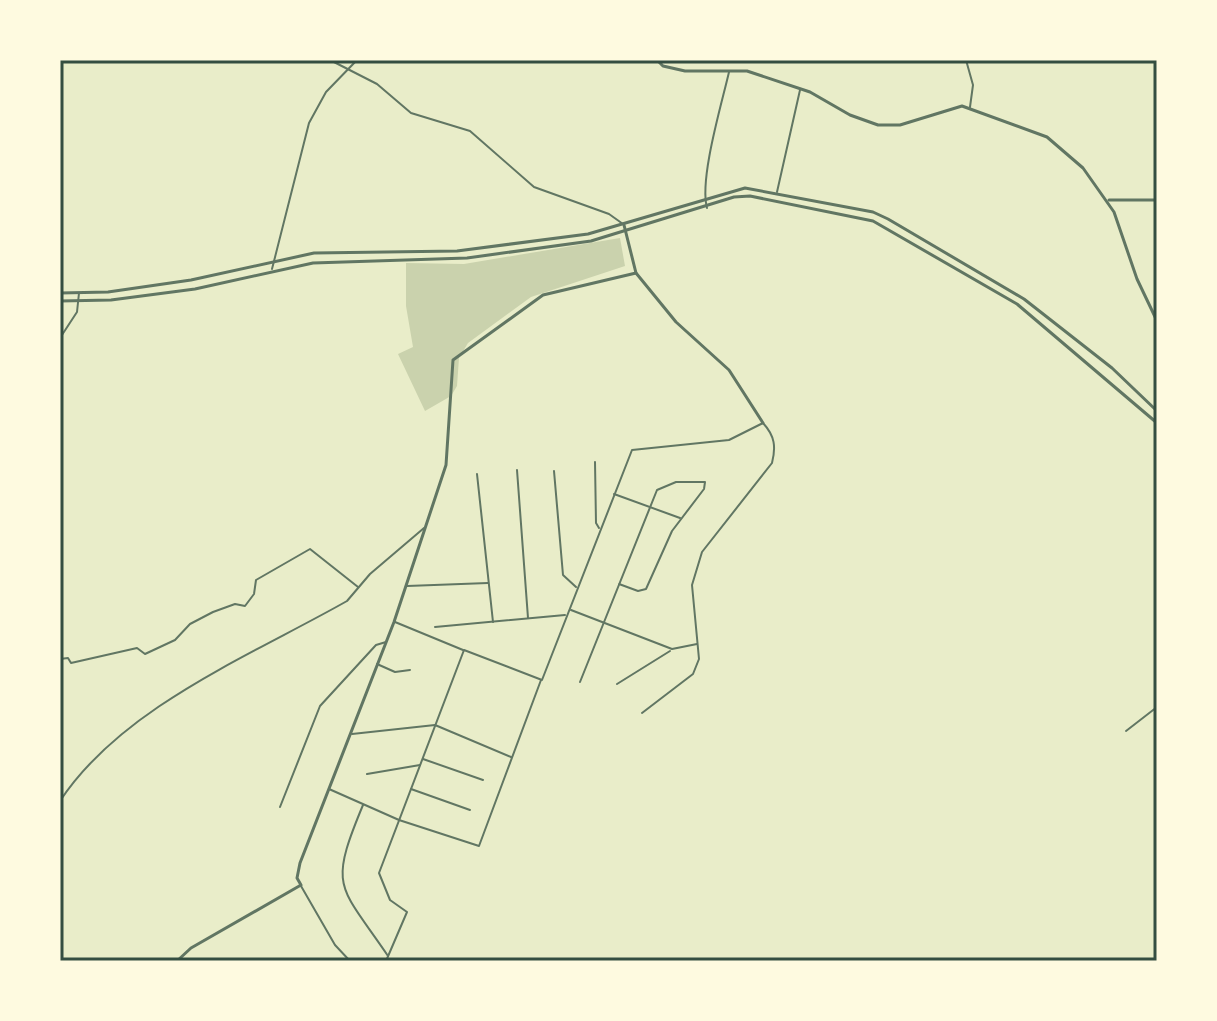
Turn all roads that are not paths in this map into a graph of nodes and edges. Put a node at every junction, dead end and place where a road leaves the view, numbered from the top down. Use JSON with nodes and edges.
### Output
{"nodes":[{"id":1,"x":330,"y":60,"type":"edge"},
{"id":2,"x":357,"y":60,"type":"edge"},
{"id":3,"x":657,"y":60,"type":"edge"},
{"id":4,"x":966,"y":60,"type":"edge"},
{"id":5,"x":729,"y":70,"type":"junction"},
{"id":6,"x":350,"y":71,"type":"junction"},
{"id":7,"x":800,"y":89,"type":"junction"},
{"id":8,"x":970,"y":107,"type":"junction"},
{"id":9,"x":777,"y":192,"type":"junction"},
{"id":10,"x":704,"y":199,"type":"junction"},
{"id":11,"x":1107,"y":200,"type":"junction"},
{"id":12,"x":1157,"y":200,"type":"edge"},
{"id":13,"x":707,"y":208,"type":"junction"},
{"id":14,"x":624,"y":225,"type":"junction"},
{"id":15,"x":626,"y":231,"type":"junction"},
{"id":16,"x":272,"y":260,"type":"junction"},
{"id":17,"x":272,"y":269,"type":"junction"},
{"id":18,"x":636,"y":273,"type":"junction"},
{"id":19,"x":60,"y":293,"type":"edge"},
{"id":20,"x":79,"y":293,"type":"junction"},
{"id":21,"x":60,"y":301,"type":"edge"},
{"id":22,"x":78,"y":301,"type":"junction"},
{"id":23,"x":1157,"y":321,"type":"edge"},
{"id":24,"x":60,"y":338,"type":"edge"},
{"id":25,"x":1157,"y":411,"type":"edge"},
{"id":26,"x":763,"y":423,"type":"junction"},
{"id":27,"x":1157,"y":423,"type":"edge"},
{"id":28,"x":595,"y":462,"type":"dead end"},
{"id":29,"x":517,"y":470,"type":"dead end"},
{"id":30,"x":554,"y":471,"type":"dead end"},
{"id":31,"x":477,"y":474,"type":"dead end"},
{"id":32,"x":614,"y":494,"type":"junction"},
{"id":33,"x":649,"y":507,"type":"junction"},
{"id":34,"x":681,"y":519,"type":"junction"},
{"id":35,"x":425,"y":528,"type":"junction"},
{"id":36,"x":601,"y":529,"type":"junction"},
{"id":37,"x":489,"y":583,"type":"junction"},
{"id":38,"x":619,"y":584,"type":"junction"},
{"id":39,"x":406,"y":586,"type":"junction"},
{"id":40,"x":358,"y":587,"type":"junction"},
{"id":41,"x":578,"y":588,"type":"junction"},
{"id":42,"x":569,"y":609,"type":"junction"},
{"id":43,"x":567,"y":615,"type":"junction"},
{"id":44,"x":528,"y":618,"type":"junction"},
{"id":45,"x":394,"y":622,"type":"junction"},
{"id":46,"x":493,"y":622,"type":"junction"},
{"id":47,"x":605,"y":623,"type":"junction"},
{"id":48,"x":435,"y":627,"type":"dead end"},
{"id":49,"x":386,"y":642,"type":"junction"},
{"id":50,"x":698,"y":643,"type":"junction"},
{"id":51,"x":672,"y":649,"type":"junction"},
{"id":52,"x":464,"y":650,"type":"junction"},
{"id":53,"x":60,"y":659,"type":"edge"},
{"id":54,"x":377,"y":664,"type":"junction"},
{"id":55,"x":410,"y":670,"type":"dead end"},
{"id":56,"x":542,"y":680,"type":"junction"},
{"id":57,"x":580,"y":682,"type":"dead end"},
{"id":58,"x":617,"y":684,"type":"dead end"},
{"id":59,"x":1157,"y":707,"type":"edge"},
{"id":60,"x":642,"y":713,"type":"dead end"},
{"id":61,"x":435,"y":725,"type":"junction"},
{"id":62,"x":1126,"y":731,"type":"dead end"},
{"id":63,"x":349,"y":734,"type":"junction"},
{"id":64,"x":512,"y":757,"type":"junction"},
{"id":65,"x":423,"y":759,"type":"junction"},
{"id":66,"x":420,"y":765,"type":"junction"},
{"id":67,"x":367,"y":774,"type":"dead end"},
{"id":68,"x":483,"y":780,"type":"dead end"},
{"id":69,"x":328,"y":788,"type":"junction"},
{"id":70,"x":411,"y":789,"type":"junction"},
{"id":71,"x":60,"y":801,"type":"edge"},
{"id":72,"x":363,"y":804,"type":"junction"},
{"id":73,"x":280,"y":807,"type":"dead end"},
{"id":74,"x":470,"y":810,"type":"dead end"},
{"id":75,"x":399,"y":820,"type":"junction"},
{"id":76,"x":301,"y":885,"type":"junction"},
{"id":77,"x":388,"y":956,"type":"junction"},
{"id":78,"x":177,"y":961,"type":"edge"},
{"id":79,"x":350,"y":961,"type":"edge"},
{"id":80,"x":386,"y":961,"type":"edge"}],
"edges":[{"from":1,"to":6,"type":"street"},
{"from":2,"to":6,"type":"street"},
{"from":3,"to":5,"type":"street"},
{"from":4,"to":8,"type":"street"},
{"from":5,"to":7,"type":"street"},
{"from":5,"to":10,"type":"street"},
{"from":6,"to":14,"type":"street"},
{"from":6,"to":16,"type":"street"},
{"from":7,"to":8,"type":"street"},
{"from":7,"to":9,"type":"street"},
{"from":8,"to":11,"type":"street"},
{"from":9,"to":10,"type":"street"},
{"from":9,"to":25,"type":"street"},
{"from":10,"to":13,"type":"street"},
{"from":10,"to":14,"type":"street"},
{"from":11,"to":12,"type":"street"},
{"from":11,"to":23,"type":"street"},
{"from":13,"to":15,"type":"street"},
{"from":13,"to":27,"type":"street"},
{"from":14,"to":15,"type":"street"},
{"from":14,"to":16,"type":"street"},
{"from":15,"to":17,"type":"street"},
{"from":15,"to":18,"type":"street"},
{"from":16,"to":17,"type":"street"},
{"from":16,"to":20,"type":"street"},
{"from":17,"to":22,"type":"street"},
{"from":18,"to":26,"type":"street"},
{"from":18,"to":35,"type":"street"},
{"from":19,"to":20,"type":"street"},
{"from":20,"to":22,"type":"street"},
{"from":21,"to":22,"type":"street"},
{"from":22,"to":24,"type":"street"},
{"from":26,"to":32,"type":"street"},
{"from":26,"to":50,"type":"street"},
{"from":28,"to":36,"type":"street"},
{"from":29,"to":44,"type":"street"},
{"from":30,"to":41,"type":"street"},
{"from":31,"to":37,"type":"street"},
{"from":32,"to":33,"type":"street"},
{"from":32,"to":36,"type":"street"},
{"from":33,"to":34,"type":"street"},
{"from":33,"to":34,"type":"street"},
{"from":33,"to":38,"type":"street"},
{"from":34,"to":38,"type":"street"},
{"from":35,"to":39,"type":"street"},
{"from":35,"to":40,"type":"street"},
{"from":36,"to":41,"type":"street"},
{"from":37,"to":39,"type":"street"},
{"from":37,"to":46,"type":"street"},
{"from":38,"to":47,"type":"street"},
{"from":39,"to":45,"type":"street"},
{"from":40,"to":53,"type":"street"},
{"from":40,"to":71,"type":"street"},
{"from":41,"to":42,"type":"street"},
{"from":42,"to":43,"type":"street"},
{"from":42,"to":47,"type":"street"},
{"from":43,"to":44,"type":"street"},
{"from":43,"to":56,"type":"street"},
{"from":44,"to":46,"type":"street"},
{"from":45,"to":49,"type":"street"},
{"from":45,"to":52,"type":"street"},
{"from":46,"to":48,"type":"street"},
{"from":47,"to":51,"type":"street"},
{"from":47,"to":57,"type":"street"},
{"from":49,"to":54,"type":"street"},
{"from":49,"to":73,"type":"street"},
{"from":50,"to":51,"type":"street"},
{"from":50,"to":60,"type":"street"},
{"from":51,"to":58,"type":"street"},
{"from":52,"to":56,"type":"street"},
{"from":52,"to":61,"type":"street"},
{"from":54,"to":55,"type":"street"},
{"from":54,"to":63,"type":"street"},
{"from":56,"to":64,"type":"street"},
{"from":59,"to":62,"type":"street"},
{"from":61,"to":63,"type":"street"},
{"from":61,"to":64,"type":"street"},
{"from":61,"to":65,"type":"street"},
{"from":63,"to":69,"type":"street"},
{"from":64,"to":75,"type":"street"},
{"from":65,"to":66,"type":"street"},
{"from":65,"to":68,"type":"street"},
{"from":66,"to":67,"type":"street"},
{"from":66,"to":70,"type":"street"},
{"from":69,"to":72,"type":"street"},
{"from":69,"to":76,"type":"street"},
{"from":70,"to":74,"type":"street"},
{"from":70,"to":75,"type":"street"},
{"from":72,"to":75,"type":"street"},
{"from":72,"to":77,"type":"street"},
{"from":75,"to":77,"type":"street"},
{"from":76,"to":78,"type":"street"},
{"from":76,"to":79,"type":"street"},
{"from":77,"to":80,"type":"street"}]}
